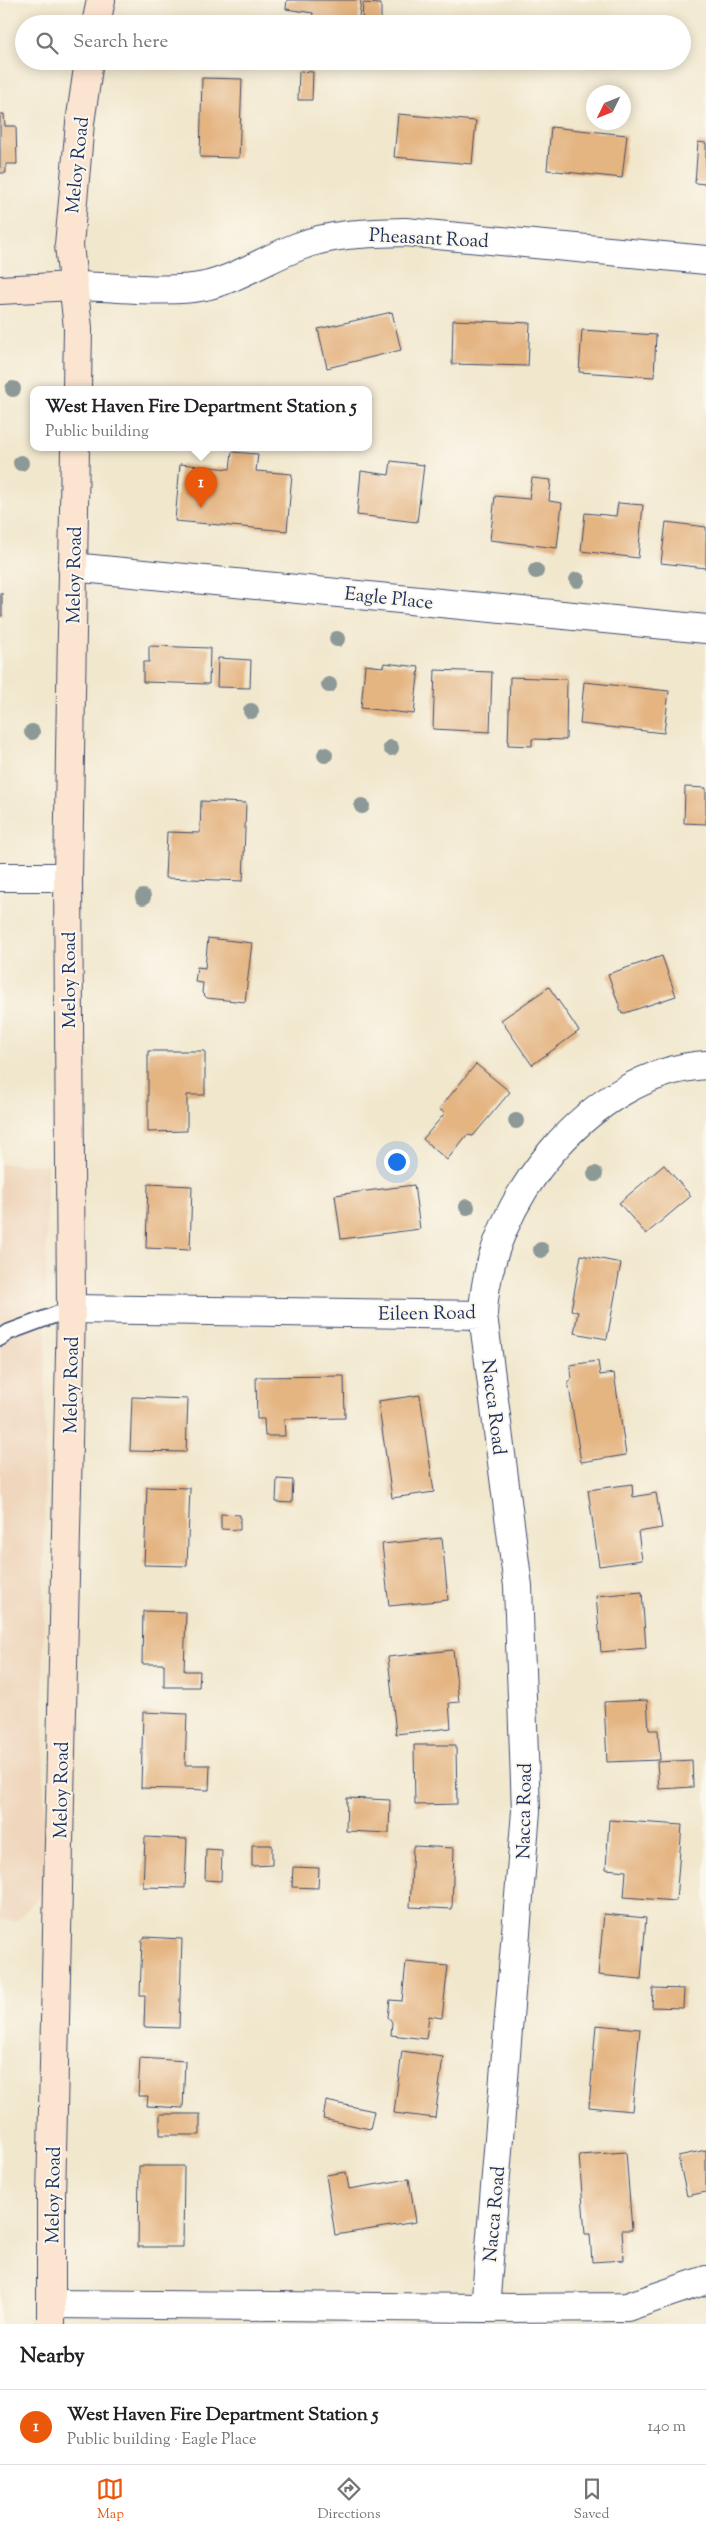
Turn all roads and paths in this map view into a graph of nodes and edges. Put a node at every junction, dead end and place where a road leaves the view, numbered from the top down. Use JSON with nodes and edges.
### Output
{"nodes":[{"id":1,"x":101,"y":0,"type":"edge"},
{"id":2,"x":98,"y":15,"type":"edge"},
{"id":3,"x":88,"y":70,"type":"edge"},
{"id":4,"x":706,"y":260,"type":"edge"},
{"id":5,"x":72,"y":286,"type":"junction"},
{"id":6,"x":0,"y":290,"type":"edge"},
{"id":7,"x":77,"y":386,"type":"edge"},
{"id":8,"x":75,"y":451,"type":"edge"},
{"id":9,"x":72,"y":567,"type":"junction"},
{"id":10,"x":706,"y":629,"type":"edge"},
{"id":11,"x":0,"y":877,"type":"edge"},
{"id":12,"x":68,"y":877,"type":"junction"},
{"id":13,"x":706,"y":1065,"type":"edge"},
{"id":14,"x":71,"y":1309,"type":"junction"},
{"id":15,"x":483,"y":1315,"type":"junction"},
{"id":16,"x":0,"y":1338,"type":"edge"},
{"id":17,"x":706,"y":2280,"type":"edge"},
{"id":18,"x":486,"y":2308,"type":"junction"},
{"id":19,"x":51,"y":2314,"type":"edge"}],
"edges":[{"from":1,"to":2,"type":"main road"},
{"from":3,"to":5,"type":"main road","name":"Meloy Road"},
{"from":4,"to":5,"type":"street","name":"Pheasant Road"},
{"from":5,"to":6,"type":"main road"},
{"from":5,"to":7,"type":"main road","name":"Meloy Road"},
{"from":8,"to":9,"type":"main road","name":"Meloy Road"},
{"from":9,"to":10,"type":"street","name":"Eagle Place"},
{"from":9,"to":12,"type":"main road","name":"Meloy Road"},
{"from":11,"to":12,"type":"street"},
{"from":12,"to":14,"type":"main road","name":"Meloy Road"},
{"from":13,"to":15,"type":"street","name":"Eileen Road"},
{"from":14,"to":15,"type":"street","name":"Eileen Road"},
{"from":14,"to":16,"type":"lane"},
{"from":14,"to":19,"type":"main road","name":"Meloy Road"},
{"from":15,"to":18,"type":"street","name":"Nacca Road"},
{"from":17,"to":18,"type":"street"},
{"from":18,"to":19,"type":"street"}]}
